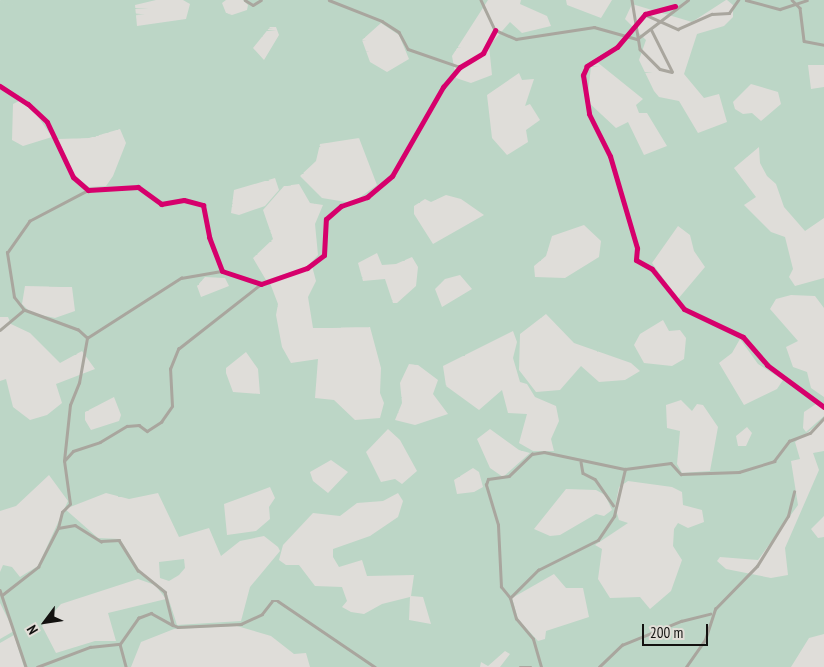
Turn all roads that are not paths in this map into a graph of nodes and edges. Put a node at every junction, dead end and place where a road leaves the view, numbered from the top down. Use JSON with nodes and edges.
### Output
{"nodes":[{"id":1,"x":245,"y":0,"type":"edge"},
{"id":2,"x":261,"y":0,"type":"edge"},
{"id":3,"x":329,"y":0,"type":"edge"},
{"id":4,"x":481,"y":0,"type":"edge"},
{"id":5,"x":632,"y":0,"type":"edge"},
{"id":6,"x":688,"y":0,"type":"edge"},
{"id":7,"x":738,"y":0,"type":"edge"},
{"id":8,"x":746,"y":0,"type":"edge"},
{"id":9,"x":792,"y":0,"type":"edge"},
{"id":10,"x":806,"y":0,"type":"edge"},
{"id":11,"x":675,"y":6,"type":"junction"},
{"id":12,"x":796,"y":6,"type":"junction"},
{"id":13,"x":645,"y":14,"type":"junction"},
{"id":14,"x":658,"y":22,"type":"junction"},
{"id":15,"x":635,"y":24,"type":"junction"},
{"id":16,"x":495,"y":30,"type":"junction"},
{"id":17,"x":651,"y":30,"type":"junction"},
{"id":18,"x":627,"y":36,"type":"junction"},
{"id":19,"x":637,"y":39,"type":"junction"},
{"id":20,"x":824,"y":45,"type":"edge"},
{"id":21,"x":460,"y":66,"type":"junction"},
{"id":22,"x":0,"y":86,"type":"edge"},
{"id":23,"x":88,"y":190,"type":"junction"},
{"id":24,"x":222,"y":271,"type":"junction"},
{"id":25,"x":261,"y":284,"type":"junction"},
{"id":26,"x":24,"y":310,"type":"junction"},
{"id":27,"x":0,"y":330,"type":"edge"},
{"id":28,"x":87,"y":338,"type":"junction"},
{"id":29,"x":824,"y":407,"type":"edge"},
{"id":30,"x":824,"y":418,"type":"edge"},
{"id":31,"x":64,"y":461,"type":"junction"},
{"id":32,"x":581,"y":462,"type":"junction"},
{"id":33,"x":625,"y":469,"type":"junction"},
{"id":34,"x":794,"y":492,"type":"dead end"},
{"id":35,"x":613,"y":505,"type":"junction"},
{"id":36,"x":58,"y":528,"type":"junction"},
{"id":37,"x":0,"y":590,"type":"edge"},
{"id":38,"x":2,"y":595,"type":"junction"},
{"id":39,"x":510,"y":598,"type":"junction"},
{"id":40,"x":712,"y":614,"type":"junction"},
{"id":41,"x":173,"y":624,"type":"junction"},
{"id":42,"x":120,"y":644,"type":"junction"},
{"id":43,"x":39,"y":666,"type":"edge"},
{"id":44,"x":26,"y":667,"type":"edge"},
{"id":45,"x":126,"y":667,"type":"edge"},
{"id":46,"x":375,"y":667,"type":"edge"},
{"id":47,"x":520,"y":667,"type":"edge"},
{"id":48,"x":532,"y":667,"type":"edge"},
{"id":49,"x":541,"y":667,"type":"edge"},
{"id":50,"x":599,"y":667,"type":"edge"},
{"id":51,"x":686,"y":667,"type":"edge"}],
"edges":[{"from":1,"to":2,"type":"street"},
{"from":3,"to":21,"type":"street"},
{"from":4,"to":16,"type":"street"},
{"from":5,"to":15,"type":"street"},
{"from":6,"to":11,"type":"street"},
{"from":7,"to":14,"type":"street"},
{"from":8,"to":12,"type":"street"},
{"from":9,"to":12,"type":"street"},
{"from":10,"to":12,"type":"street"},
{"from":11,"to":13,"type":"street"},
{"from":11,"to":14,"type":"street"},
{"from":12,"to":20,"type":"street"},
{"from":13,"to":14,"type":"street"},
{"from":13,"to":15,"type":"street"},
{"from":14,"to":17,"type":"street"},
{"from":15,"to":18,"type":"street"},
{"from":15,"to":19,"type":"street"},
{"from":16,"to":18,"type":"street"},
{"from":16,"to":21,"type":"street"},
{"from":17,"to":19,"type":"street"},
{"from":17,"to":19,"type":"street"},
{"from":18,"to":19,"type":"street"},
{"from":18,"to":29,"type":"street"},
{"from":21,"to":25,"type":"street"},
{"from":22,"to":23,"type":"street"},
{"from":23,"to":24,"type":"street"},
{"from":23,"to":26,"type":"street"},
{"from":24,"to":25,"type":"street"},
{"from":24,"to":28,"type":"street"},
{"from":25,"to":31,"type":"street"},
{"from":26,"to":27,"type":"street"},
{"from":26,"to":28,"type":"street"},
{"from":28,"to":31,"type":"street"},
{"from":30,"to":33,"type":"street"},
{"from":31,"to":36,"type":"street"},
{"from":32,"to":33,"type":"street"},
{"from":32,"to":35,"type":"street"},
{"from":32,"to":39,"type":"street"},
{"from":33,"to":35,"type":"street"},
{"from":34,"to":40,"type":"street"},
{"from":35,"to":39,"type":"street"},
{"from":36,"to":38,"type":"street"},
{"from":36,"to":41,"type":"street"},
{"from":37,"to":38,"type":"street"},
{"from":38,"to":44,"type":"street"},
{"from":39,"to":49,"type":"street"},
{"from":40,"to":50,"type":"street"},
{"from":40,"to":51,"type":"street"},
{"from":41,"to":42,"type":"street"},
{"from":41,"to":46,"type":"street"},
{"from":42,"to":43,"type":"street"},
{"from":42,"to":45,"type":"street"},
{"from":47,"to":48,"type":"street"}]}
